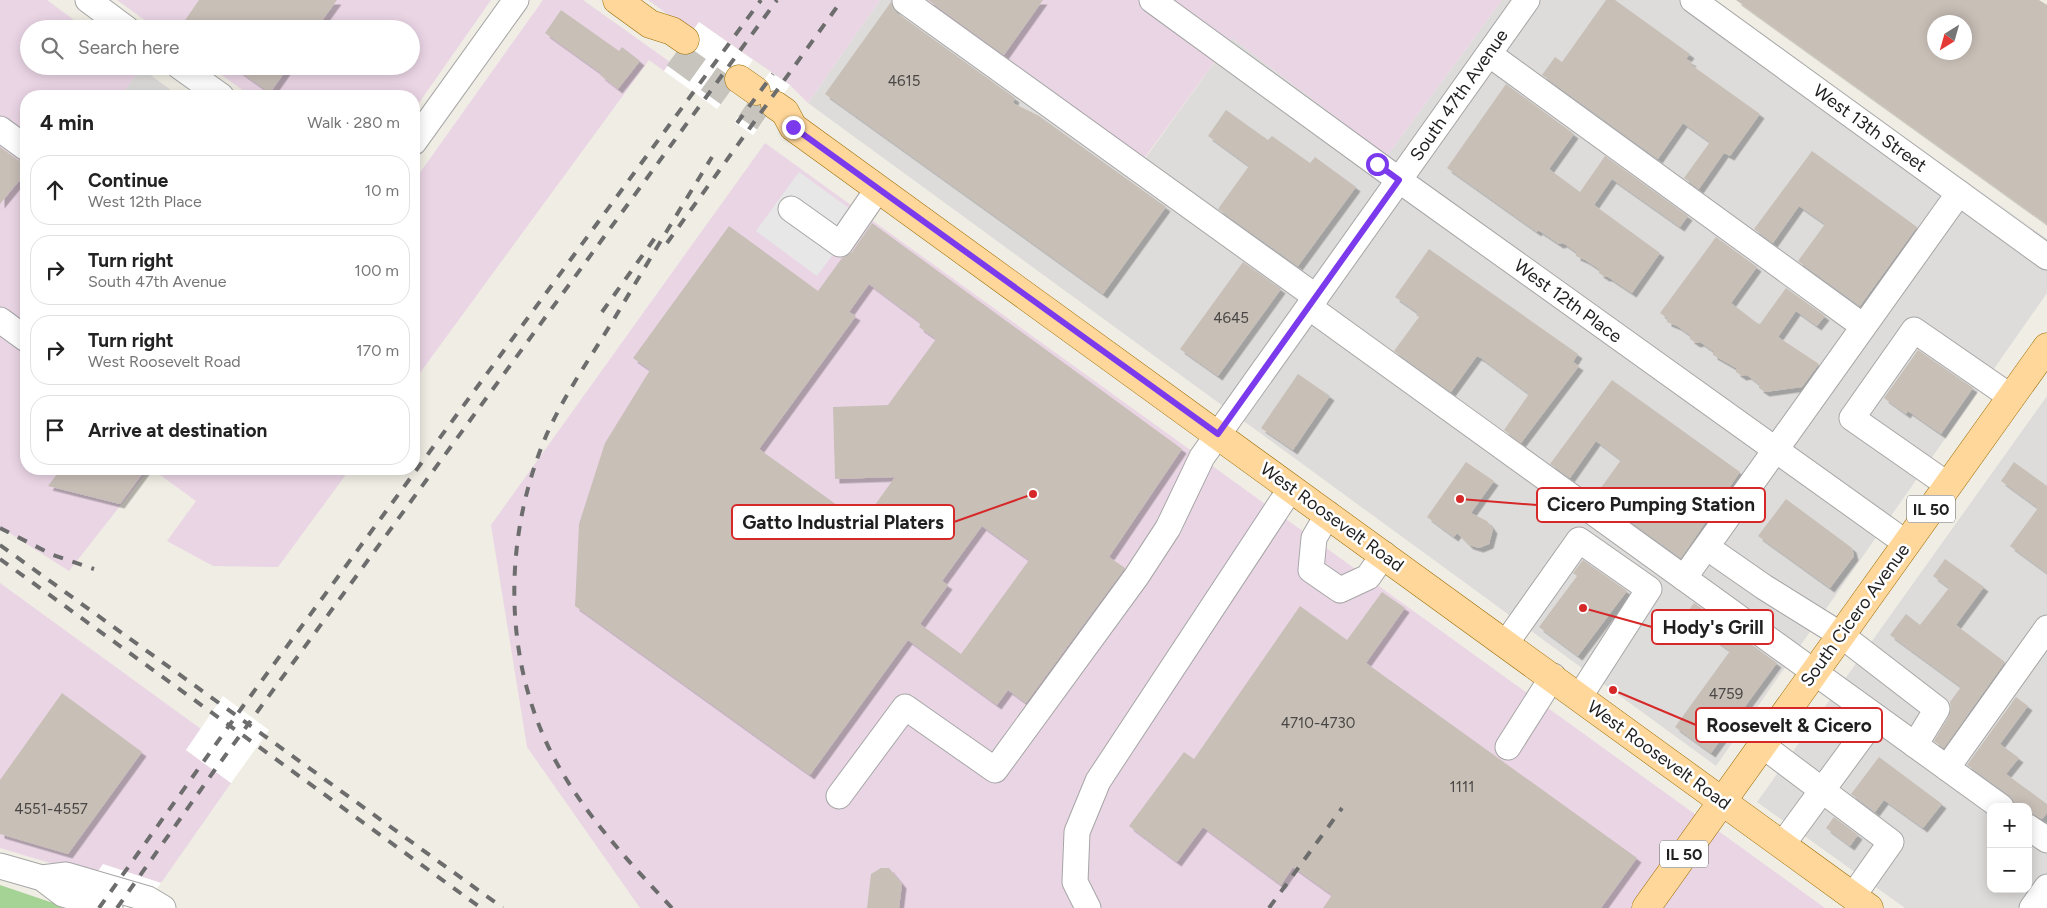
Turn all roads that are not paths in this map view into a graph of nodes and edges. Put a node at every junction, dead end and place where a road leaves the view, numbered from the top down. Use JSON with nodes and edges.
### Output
{"nodes":[{"id":1,"x":88,"y":0,"type":"edge"},
{"id":2,"x":516,"y":0,"type":"edge"},
{"id":3,"x":617,"y":0,"type":"edge"},
{"id":4,"x":1152,"y":0,"type":"edge"},
{"id":5,"x":1527,"y":0,"type":"edge"},
{"id":6,"x":1692,"y":0,"type":"edge"},
{"id":7,"x":905,"y":1,"type":"edge"},
{"id":8,"x":115,"y":20,"type":"edge"},
{"id":9,"x":680,"y":47,"type":"tunnel mouth"},
{"id":10,"x":1489,"y":54,"type":"junction"},
{"id":11,"x":192,"y":75,"type":"edge"},
{"id":12,"x":213,"y":90,"type":"edge"},
{"id":13,"x":752,"y":98,"type":"tunnel mouth"},
{"id":14,"x":0,"y":129,"type":"edge"},
{"id":15,"x":420,"y":134,"type":"edge"},
{"id":16,"x":20,"y":144,"type":"edge"},
{"id":17,"x":1399,"y":180,"type":"junction"},
{"id":18,"x":878,"y":189,"type":"junction"},
{"id":19,"x":1958,"y":193,"type":"junction"},
{"id":20,"x":791,"y":209,"type":"dead end"},
{"id":21,"x":2047,"y":257,"type":"edge"},
{"id":22,"x":1312,"y":302,"type":"junction"},
{"id":23,"x":0,"y":320,"type":"edge"},
{"id":24,"x":1863,"y":326,"type":"junction"},
{"id":25,"x":20,"y":335,"type":"edge"},
{"id":26,"x":2047,"y":346,"type":"edge"},
{"id":27,"x":2011,"y":396,"type":"junction"},
{"id":28,"x":1218,"y":434,"type":"junction"},
{"id":29,"x":1775,"y":449,"type":"junction"},
{"id":30,"x":1948,"y":485,"type":"junction"},
{"id":31,"x":1291,"y":488,"type":"junction"},
{"id":32,"x":1328,"y":514,"type":"junction"},
{"id":33,"x":1906,"y":544,"type":"junction"},
{"id":34,"x":1384,"y":554,"type":"junction"},
{"id":35,"x":1718,"y":555,"type":"dead end"},
{"id":36,"x":1684,"y":578,"type":"junction"},
{"id":37,"x":2047,"y":628,"type":"edge"},
{"id":38,"x":1841,"y":635,"type":"junction"},
{"id":39,"x":1506,"y":643,"type":"junction"},
{"id":40,"x":1814,"y":672,"type":"junction"},
{"id":41,"x":1553,"y":676,"type":"junction"},
{"id":42,"x":1580,"y":696,"type":"junction"},
{"id":43,"x":1876,"y":717,"type":"junction"},
{"id":44,"x":1762,"y":745,"type":"junction"},
{"id":45,"x":1915,"y":745,"type":"junction"},
{"id":46,"x":1508,"y":747,"type":"dead end"},
{"id":47,"x":1947,"y":768,"type":"junction"},
{"id":48,"x":1822,"y":790,"type":"junction"},
{"id":49,"x":839,"y":796,"type":"dead end"},
{"id":50,"x":1722,"y":801,"type":"junction"},
{"id":51,"x":1995,"y":803,"type":"edge"},
{"id":52,"x":2032,"y":829,"type":"edge"},
{"id":53,"x":2047,"y":840,"type":"edge"},
{"id":54,"x":1782,"y":845,"type":"junction"},
{"id":55,"x":0,"y":866,"type":"edge"},
{"id":56,"x":42,"y":878,"type":"junction"},
{"id":57,"x":2047,"y":887,"type":"edge"},
{"id":58,"x":1861,"y":902,"type":"edge"},
{"id":59,"x":110,"y":908,"type":"edge"},
{"id":60,"x":163,"y":908,"type":"edge"},
{"id":61,"x":1088,"y":908,"type":"edge"},
{"id":62,"x":1646,"y":908,"type":"edge"},
{"id":63,"x":2032,"y":908,"type":"edge"}],
"edges":[{"from":1,"to":8,"type":"street"},
{"from":2,"to":15,"type":"street"},
{"from":3,"to":9,"type":"main road"},
{"from":4,"to":17,"type":"street","name":"West 12th Place"},
{"from":5,"to":10,"type":"street","name":"South 47th Avenue"},
{"from":6,"to":19,"type":"street","name":"West 13th Street"},
{"from":7,"to":22,"type":"street"},
{"from":10,"to":17,"type":"street","name":"South 47th Avenue"},
{"from":10,"to":24,"type":"street"},
{"from":11,"to":12,"type":"street"},
{"from":13,"to":18,"type":"main road","name":"West Roosevelt Road"},
{"from":14,"to":16,"type":"street"},
{"from":17,"to":22,"type":"street","name":"South 47th Avenue"},
{"from":17,"to":29,"type":"street","name":"West 12th Place"},
{"from":18,"to":20,"type":"street"},
{"from":18,"to":28,"type":"main road","name":"West Roosevelt Road"},
{"from":19,"to":21,"type":"street","name":"West 13th Street"},
{"from":19,"to":24,"type":"street"},
{"from":22,"to":28,"type":"street","name":"South 47th Avenue"},
{"from":22,"to":36,"type":"street"},
{"from":23,"to":25,"type":"street"},
{"from":24,"to":29,"type":"street"},
{"from":26,"to":27,"type":"main road","name":"South Cicero Avenue","number":"IL 50"},
{"from":27,"to":30,"type":"main road","name":"South Cicero Avenue","number":"IL 50"},
{"from":27,"to":30,"type":"street"},
{"from":28,"to":31,"type":"main road","name":"West Roosevelt Road"},
{"from":28,"to":49,"type":"street","name":"South 47th Avenue"},
{"from":29,"to":33,"type":"street","name":"West 12th Place"},
{"from":29,"to":36,"type":"street"},
{"from":30,"to":33,"type":"main road","name":"South Cicero Avenue","number":"IL 50"},
{"from":31,"to":32,"type":"main road","name":"West Roosevelt Road"},
{"from":31,"to":61,"type":"street"},
{"from":32,"to":34,"type":"main road","name":"West Roosevelt Road"},
{"from":32,"to":34,"type":"street"},
{"from":33,"to":38,"type":"main road","name":"South Cicero Avenue","number":"IL 50"},
{"from":34,"to":39,"type":"main road","name":"West Roosevelt Road"},
{"from":35,"to":38,"type":"street"},
{"from":36,"to":40,"type":"street"},
{"from":37,"to":47,"type":"street"},
{"from":38,"to":40,"type":"main road","name":"South Cicero Avenue","number":"IL 50"},
{"from":38,"to":45,"type":"street"},
{"from":39,"to":41,"type":"main road","name":"West Roosevelt Road"},
{"from":39,"to":42,"type":"street"},
{"from":40,"to":43,"type":"street"},
{"from":40,"to":44,"type":"main road","name":"South Cicero Avenue","number":"IL 50"},
{"from":41,"to":42,"type":"main road","name":"West Roosevelt Road"},
{"from":41,"to":46,"type":"street"},
{"from":42,"to":50,"type":"main road","name":"West Roosevelt Road"},
{"from":43,"to":45,"type":"street"},
{"from":43,"to":48,"type":"street"},
{"from":44,"to":48,"type":"street"},
{"from":44,"to":50,"type":"main road","name":"South Cicero Avenue","number":"IL 50"},
{"from":45,"to":47,"type":"street"},
{"from":47,"to":51,"type":"street"},
{"from":48,"to":54,"type":"street"},
{"from":48,"to":58,"type":"street"},
{"from":50,"to":54,"type":"main road","name":"West Roosevelt Road"},
{"from":50,"to":62,"type":"main road","name":"South Cicero Avenue","number":"IL 50"},
{"from":52,"to":53,"type":"street"},
{"from":54,"to":58,"type":"main road","name":"West Roosevelt Road"},
{"from":55,"to":56,"type":"street"},
{"from":56,"to":59,"type":"street"},
{"from":56,"to":60,"type":"street"},
{"from":57,"to":63,"type":"street"}]}
